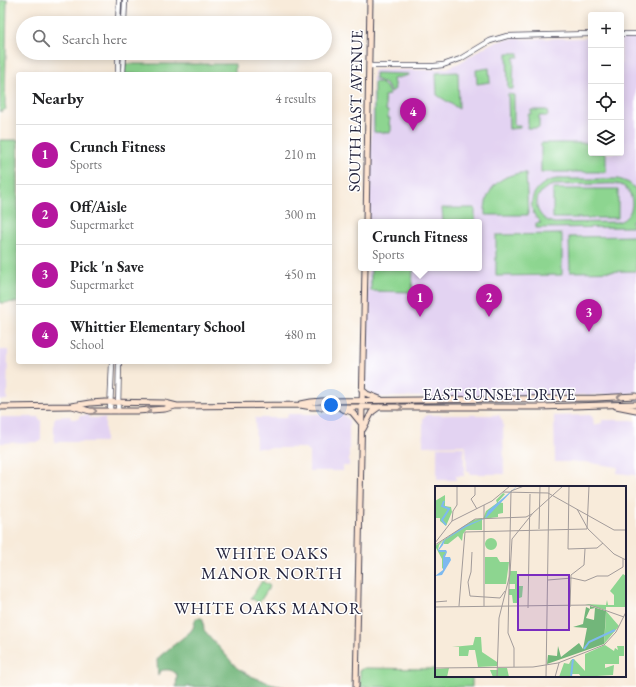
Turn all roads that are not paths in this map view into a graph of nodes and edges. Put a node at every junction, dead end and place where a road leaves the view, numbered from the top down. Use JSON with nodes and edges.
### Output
{"nodes":[{"id":1,"x":119,"y":0,"type":"edge"},
{"id":2,"x":125,"y":0,"type":"edge"},
{"id":3,"x":370,"y":0,"type":"edge"},
{"id":4,"x":118,"y":16,"type":"edge"},
{"id":5,"x":124,"y":16,"type":"edge"},
{"id":6,"x":588,"y":34,"type":"edge"},
{"id":7,"x":624,"y":34,"type":"edge"},
{"id":8,"x":636,"y":34,"type":"edge"},
{"id":9,"x":118,"y":60,"type":"edge"},
{"id":10,"x":124,"y":60,"type":"edge"},
{"id":11,"x":369,"y":66,"type":"junction"},
{"id":12,"x":118,"y":72,"type":"edge"},
{"id":13,"x":124,"y":72,"type":"edge"},
{"id":14,"x":366,"y":219,"type":"edge"},
{"id":15,"x":365,"y":271,"type":"edge"},
{"id":16,"x":112,"y":364,"type":"edge"},
{"id":17,"x":119,"y":364,"type":"edge"},
{"id":18,"x":362,"y":390,"type":"junction"},
{"id":19,"x":636,"y":396,"type":"edge"},
{"id":20,"x":362,"y":400,"type":"junction"},
{"id":21,"x":385,"y":400,"type":"junction"},
{"id":22,"x":111,"y":402,"type":"junction"},
{"id":23,"x":118,"y":402,"type":"junction"},
{"id":24,"x":636,"y":404,"type":"edge"},
{"id":25,"x":300,"y":405,"type":"junction"},
{"id":26,"x":611,"y":405,"type":"junction"},
{"id":27,"x":72,"y":406,"type":"junction"},
{"id":28,"x":177,"y":406,"type":"junction"},
{"id":29,"x":0,"y":407,"type":"edge"},
{"id":30,"x":331,"y":407,"type":"junction"},
{"id":31,"x":362,"y":407,"type":"junction"},
{"id":32,"x":379,"y":407,"type":"junction"},
{"id":33,"x":636,"y":410,"type":"edge"},
{"id":34,"x":110,"y":411,"type":"junction"},
{"id":35,"x":118,"y":411,"type":"junction"},
{"id":36,"x":361,"y":423,"type":"junction"},
{"id":37,"x":361,"y":432,"type":"junction"},
{"id":38,"x":356,"y":687,"type":"edge"}],
"edges":[{"from":1,"to":4,"type":"street"},
{"from":2,"to":5,"type":"street"},
{"from":3,"to":11,"type":"main road","name":"SOUTH EAST AVENUE"},
{"from":6,"to":11,"type":"street"},
{"from":7,"to":8,"type":"street"},
{"from":9,"to":12,"type":"street"},
{"from":10,"to":13,"type":"street"},
{"from":11,"to":14,"type":"main road","name":"SOUTH EAST AVENUE"},
{"from":15,"to":18,"type":"main road"},
{"from":16,"to":22,"type":"street"},
{"from":17,"to":23,"type":"street"},
{"from":18,"to":20,"type":"main road"},
{"from":18,"to":21,"type":"main road"},
{"from":19,"to":21,"type":"main road","name":"EAST SUNSET DRIVE","one_way":true},
{"from":20,"to":21,"type":"main road","name":"EAST SUNSET DRIVE"},
{"from":20,"to":25,"type":"main road","name":"EAST SUNSET DRIVE"},
{"from":20,"to":31,"type":"main road"},
{"from":22,"to":23,"type":"main road"},
{"from":22,"to":27,"type":"main road"},
{"from":22,"to":34,"type":"street"},
{"from":23,"to":28,"type":"main road"},
{"from":23,"to":35,"type":"street"},
{"from":24,"to":26,"type":"main road","name":"EAST SUNSET DRIVE"},
{"from":25,"to":28,"type":"main road"},
{"from":25,"to":30,"type":"main road"},
{"from":32,"to":26,"type":"main road","name":"EAST SUNSET DRIVE","one_way":true},
{"from":26,"to":33,"type":"main road"},
{"from":27,"to":29,"type":"main road"},
{"from":27,"to":34,"type":"main road","one_way":true},
{"from":35,"to":28,"type":"main road","one_way":true},
{"from":30,"to":31,"type":"main road","name":"EAST SUNSET DRIVE"},
{"from":30,"to":36,"type":"main road"},
{"from":31,"to":32,"type":"main road","name":"EAST SUNSET DRIVE"},
{"from":31,"to":36,"type":"main road"},
{"from":32,"to":37,"type":"main road"},
{"from":34,"to":35,"type":"main road"},
{"from":36,"to":37,"type":"main road"},
{"from":37,"to":38,"type":"main road"}]}
